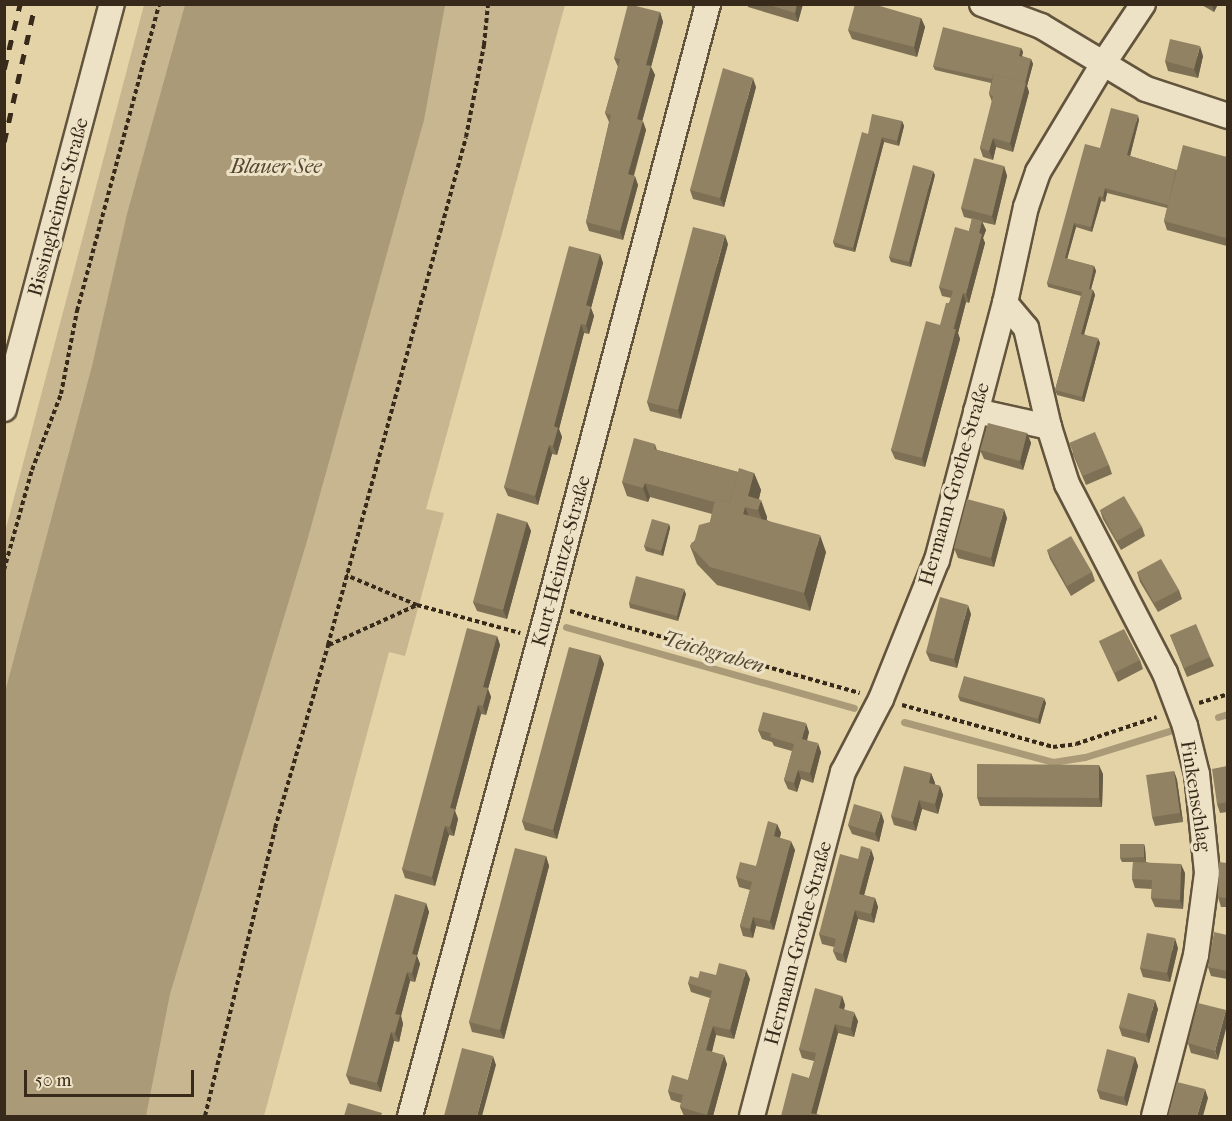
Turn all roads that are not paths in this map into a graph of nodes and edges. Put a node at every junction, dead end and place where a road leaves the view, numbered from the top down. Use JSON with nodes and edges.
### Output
{"nodes":[{"id":1,"x":112,"y":4,"type":"edge"},
{"id":2,"x":708,"y":4,"type":"edge"},
{"id":3,"x":982,"y":4,"type":"edge"},
{"id":4,"x":1143,"y":4,"type":"edge"},
{"id":5,"x":1103,"y":64,"type":"junction"},
{"id":6,"x":1227,"y":116,"type":"edge"},
{"id":7,"x":1005,"y":303,"type":"junction"},
{"id":8,"x":4,"y":409,"type":"edge"},
{"id":9,"x":976,"y":411,"type":"junction"},
{"id":10,"x":1049,"y":427,"type":"junction"},
{"id":11,"x":410,"y":1116,"type":"edge"},
{"id":12,"x":752,"y":1116,"type":"edge"},
{"id":13,"x":1154,"y":1116,"type":"edge"}],
"edges":[{"from":1,"to":8,"type":"street","name":"Bissingheimer Straße"},
{"from":2,"to":11,"type":"street","name":"Kurt-Heintze-Straße"},
{"from":3,"to":5,"type":"street"},
{"from":4,"to":5,"type":"street","name":"Hermann-Grothe-Straße"},
{"from":5,"to":6,"type":"street"},
{"from":5,"to":7,"type":"street","name":"Hermann-Grothe-Straße"},
{"from":7,"to":9,"type":"street","name":"Hermann-Grothe-Straße"},
{"from":7,"to":10,"type":"street","name":"Finkenschlag"},
{"from":9,"to":10,"type":"street"},
{"from":9,"to":12,"type":"street","name":"Hermann-Grothe-Straße"},
{"from":10,"to":13,"type":"street","name":"Finkenschlag"}]}
